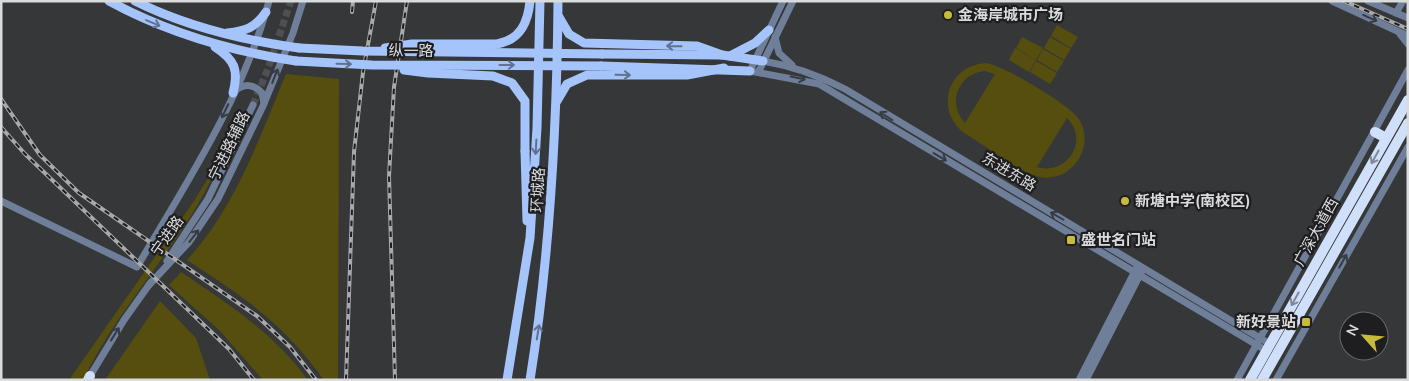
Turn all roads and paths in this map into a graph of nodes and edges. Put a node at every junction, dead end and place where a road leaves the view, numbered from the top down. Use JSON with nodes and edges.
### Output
{"nodes":[{"id":1,"x":109,"y":1,"type":"edge"},
{"id":2,"x":134,"y":1,"type":"edge"},
{"id":3,"x":269,"y":1,"type":"edge"},
{"id":4,"x":303,"y":1,"type":"edge"},
{"id":5,"x":530,"y":1,"type":"edge"},
{"id":6,"x":540,"y":1,"type":"edge"},
{"id":7,"x":558,"y":1,"type":"edge"},
{"id":8,"x":783,"y":1,"type":"edge"},
{"id":9,"x":794,"y":1,"type":"edge"},
{"id":10,"x":1332,"y":1,"type":"edge"},
{"id":11,"x":1403,"y":1,"type":"edge"},
{"id":12,"x":1371,"y":2,"type":"edge"},
{"id":13,"x":266,"y":12,"type":"junction"},
{"id":14,"x":1396,"y":13,"type":"junction"},
{"id":15,"x":558,"y":15,"type":"junction"},
{"id":16,"x":1408,"y":18,"type":"edge"},
{"id":17,"x":1396,"y":31,"type":"junction"},
{"id":18,"x":212,"y":32,"type":"junction"},
{"id":19,"x":772,"y":33,"type":"junction"},
{"id":20,"x":1408,"y":36,"type":"edge"},
{"id":21,"x":255,"y":41,"type":"junction"},
{"id":22,"x":209,"y":43,"type":"junction"},
{"id":23,"x":1408,"y":44,"type":"edge"},
{"id":24,"x":597,"y":45,"type":"junction"},
{"id":25,"x":288,"y":46,"type":"junction"},
{"id":26,"x":539,"y":49,"type":"junction"},
{"id":27,"x":557,"y":49,"type":"junction"},
{"id":28,"x":363,"y":51,"type":"junction"},
{"id":29,"x":250,"y":53,"type":"junction"},
{"id":30,"x":726,"y":55,"type":"junction"},
{"id":31,"x":282,"y":59,"type":"junction"},
{"id":32,"x":759,"y":60,"type":"junction"},
{"id":33,"x":372,"y":65,"type":"junction"},
{"id":34,"x":794,"y":67,"type":"junction"},
{"id":35,"x":724,"y":68,"type":"joint"},
{"id":36,"x":599,"y":70,"type":"junction"},
{"id":37,"x":1408,"y":70,"type":"edge"},
{"id":38,"x":755,"y":71,"type":"junction"},
{"id":39,"x":233,"y":93,"type":"junction"},
{"id":40,"x":1408,"y":100,"type":"edge"},
{"id":41,"x":252,"y":105,"type":"tunnel mouth"},
{"id":42,"x":263,"y":106,"type":"junction"},
{"id":43,"x":555,"y":106,"type":"junction"},
{"id":44,"x":1408,"y":123,"type":"edge"},
{"id":45,"x":537,"y":128,"type":"junction"},
{"id":46,"x":555,"y":128,"type":"junction"},
{"id":47,"x":1375,"y":132,"type":"junction"},
{"id":48,"x":1408,"y":135,"type":"edge"},
{"id":49,"x":1386,"y":138,"type":"junction"},
{"id":50,"x":1408,"y":147,"type":"edge"},
{"id":51,"x":1385,"y":163,"type":"junction"},
{"id":52,"x":1,"y":201,"type":"edge"},
{"id":53,"x":530,"y":238,"type":"junction"},
{"id":54,"x":1139,"y":269,"type":"junction"},
{"id":55,"x":149,"y":285,"type":"junction"},
{"id":56,"x":1258,"y":342,"type":"junction"},
{"id":57,"x":1268,"y":347,"type":"junction"},
{"id":58,"x":89,"y":378,"type":"edge"},
{"id":59,"x":507,"y":380,"type":"edge"},
{"id":60,"x":530,"y":380,"type":"edge"},
{"id":61,"x":1079,"y":380,"type":"edge"},
{"id":62,"x":1086,"y":380,"type":"edge"},
{"id":63,"x":1237,"y":380,"type":"edge"},
{"id":64,"x":1250,"y":380,"type":"edge"},
{"id":65,"x":1262,"y":380,"type":"edge"},
{"id":66,"x":1276,"y":380,"type":"edge"}],
"edges":[{"from":1,"to":22,"type":"main road","name":"纵一路","one_way":true},
{"from":2,"to":18,"type":"main road","name":"纵一路"},
{"from":3,"to":13,"type":"street","name":"宁进路辅路"},
{"from":4,"to":25,"type":"street","name":"宁进路辅路"},
{"from":5,"to":28,"type":"main road","bridge":true},
{"from":6,"to":26,"type":"main road"},
{"from":7,"to":15,"type":"main road","name":"环城路"},
{"from":8,"to":19,"type":"street"},
{"from":9,"to":19,"type":"street"},
{"from":10,"to":17,"type":"street","one_way":true},
{"from":11,"to":14,"type":"street"},
{"from":12,"to":14,"type":"street"},
{"from":13,"to":18,"type":"main road"},
{"from":13,"to":21,"type":"street","name":"宁进路辅路"},
{"from":14,"to":16,"type":"street"},
{"from":15,"to":24,"type":"main road"},
{"from":15,"to":27,"type":"main road","name":"环城路"},
{"from":17,"to":20,"type":"street"},
{"from":17,"to":23,"type":"street"},
{"from":18,"to":21,"type":"main road","name":"纵一路"},
{"from":19,"to":30,"type":"main road"},
{"from":19,"to":32,"type":"street"},
{"from":19,"to":34,"type":"street"},
{"from":21,"to":25,"type":"main road","name":"纵一路"},
{"from":21,"to":29,"type":"street","name":"宁进路辅路"},
{"from":22,"to":29,"type":"main road","name":"纵一路"},
{"from":22,"to":39,"type":"main road"},
{"from":30,"to":24,"type":"main road","one_way":true},
{"from":24,"to":36,"type":"main road"},
{"from":25,"to":28,"type":"main road","name":"纵一路","bridge":true},
{"from":25,"to":31,"type":"street","name":"宁进路辅路"},
{"from":26,"to":27,"type":"main road"},
{"from":26,"to":45,"type":"main road"},
{"from":27,"to":43,"type":"main road","name":"环城路"},
{"from":28,"to":30,"type":"main road","name":"纵一路","bridge":true},
{"from":29,"to":31,"type":"main road","name":"纵一路"},
{"from":29,"to":39,"type":"street","name":"宁进路辅路"},
{"from":30,"to":32,"type":"main road","name":"东进东路"},
{"from":31,"to":33,"type":"main road","name":"纵一路","one_way":true,"bridge":true},
{"from":42,"to":31,"type":"street","name":"宁进路辅路","one_way":true},
{"from":32,"to":34,"type":"street","name":"东进东路"},
{"from":32,"to":38,"type":"street"},
{"from":33,"to":36,"type":"main road","name":"纵一路","one_way":true,"bridge":true},
{"from":33,"to":53,"type":"main road","bridge":true},
{"from":54,"to":34,"type":"street","name":"东进东路","one_way":true},
{"from":36,"to":35,"type":"main road","name":"纵一路","one_way":true},
{"from":35,"to":38,"type":"main road","name":"东进东路"},
{"from":36,"to":43,"type":"main road"},
{"from":37,"to":47,"type":"street"},
{"from":38,"to":54,"type":"street","name":"东进东路","one_way":true},
{"from":39,"to":42,"type":"street"},
{"from":39,"to":52,"type":"street","name":"宁进路辅路","one_way":true},
{"from":40,"to":49,"type":"highway","name":"广深大道西"},
{"from":41,"to":55,"type":"street","name":"宁进路"},
{"from":55,"to":42,"type":"street","name":"宁进路辅路","one_way":true},
{"from":43,"to":46,"type":"main road","name":"环城路"},
{"from":44,"to":51,"type":"highway","name":"广深大道西"},
{"from":45,"to":46,"type":"main road"},
{"from":45,"to":53,"type":"main road","one_way":true},
{"from":60,"to":46,"type":"main road","name":"环城路","one_way":true},
{"from":47,"to":49,"type":"highway"},
{"from":47,"to":56,"type":"street"},
{"from":48,"to":51,"type":"highway"},
{"from":49,"to":57,"type":"highway","name":"广深大道西","one_way":true},
{"from":66,"to":50,"type":"street","one_way":true},
{"from":51,"to":65,"type":"highway","name":"广深大道西"},
{"from":53,"to":59,"type":"main road"},
{"from":54,"to":56,"type":"street","name":"东进东路"},
{"from":54,"to":61,"type":"street"},
{"from":54,"to":62,"type":"street"},
{"from":58,"to":55,"type":"street","name":"宁进路","one_way":true},
{"from":56,"to":57,"type":"street","name":"东进东路"},
{"from":56,"to":63,"type":"street"},
{"from":57,"to":64,"type":"highway","name":"广深大道西"}]}
